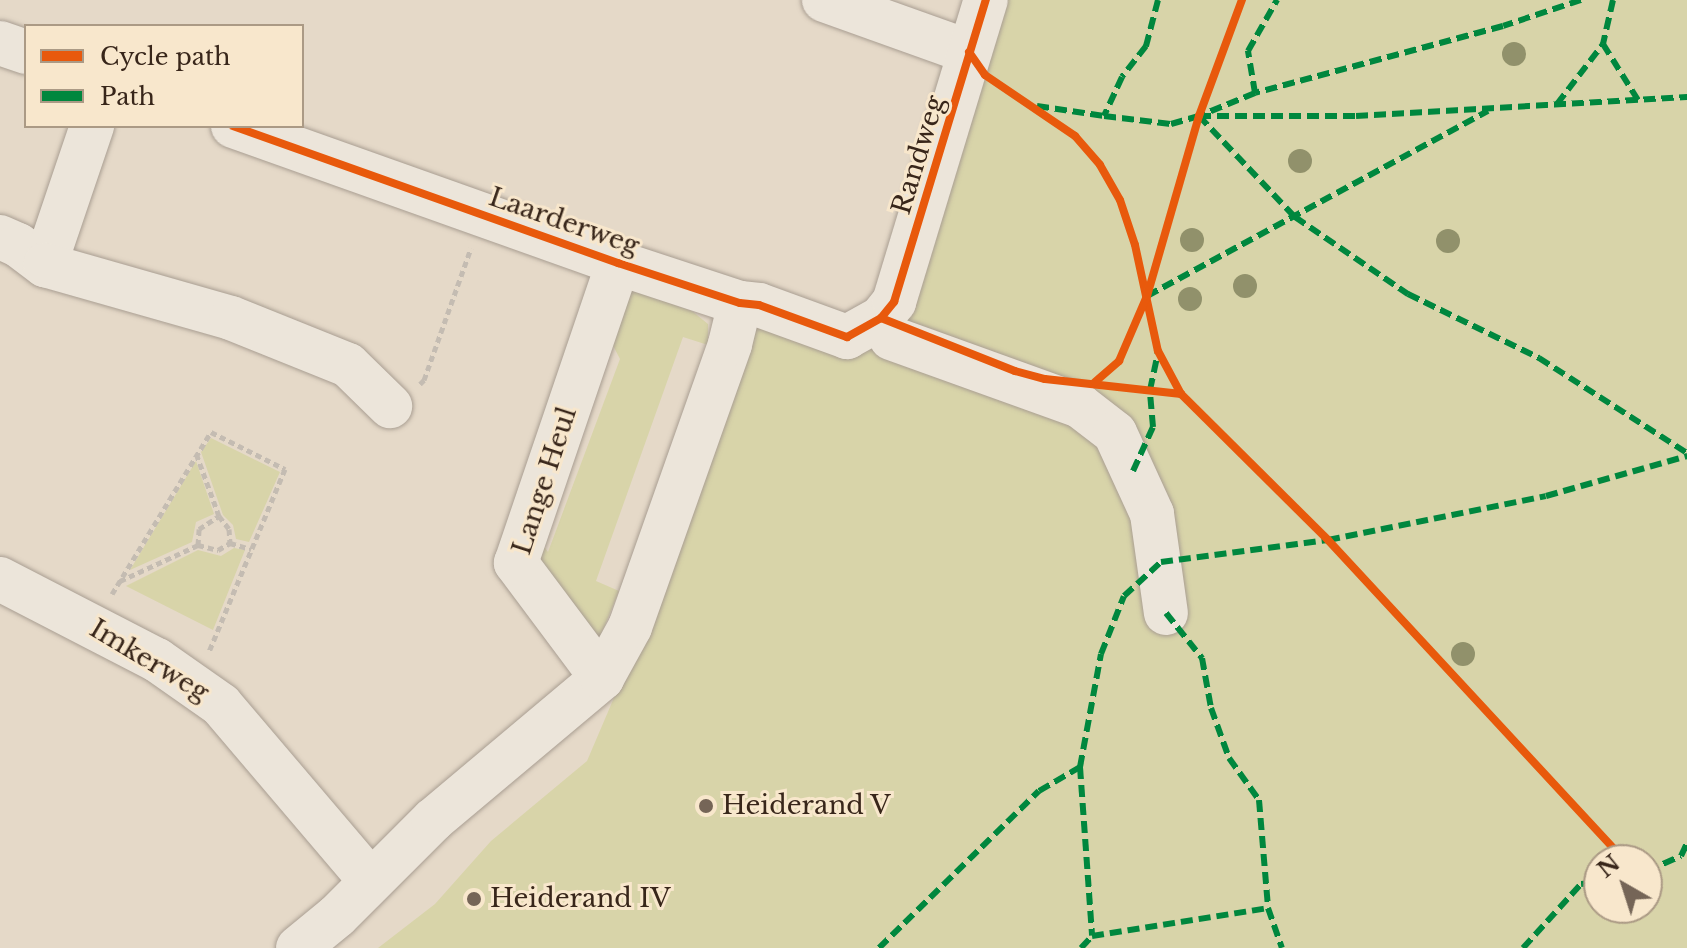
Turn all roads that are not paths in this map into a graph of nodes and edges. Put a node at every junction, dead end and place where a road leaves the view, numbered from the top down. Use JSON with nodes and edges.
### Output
{"nodes":[{"id":1,"x":824,"y":0,"type":"edge"},
{"id":2,"x":986,"y":0,"type":"edge"},
{"id":3,"x":0,"y":43,"type":"edge"},
{"id":4,"x":24,"y":51,"type":"edge"},
{"id":5,"x":969,"y":52,"type":"junction"},
{"id":6,"x":91,"y":128,"type":"edge"},
{"id":7,"x":239,"y":128,"type":"edge"},
{"id":8,"x":0,"y":237,"type":"edge"},
{"id":9,"x":618,"y":263,"type":"junction"},
{"id":10,"x":45,"y":265,"type":"junction"},
{"id":11,"x":749,"y":304,"type":"junction"},
{"id":12,"x":882,"y":326,"type":"junction"},
{"id":13,"x":390,"y":406,"type":"road end"},
{"id":14,"x":0,"y":579,"type":"edge"},
{"id":15,"x":1166,"y":613,"type":"dead end"},
{"id":16,"x":602,"y":678,"type":"junction"},
{"id":17,"x":362,"y":871,"type":"junction"},
{"id":18,"x":298,"y":948,"type":"edge"}],
"edges":[{"from":1,"to":5,"type":"street"},
{"from":2,"to":5,"type":"street","name":"Randweg"},
{"from":3,"to":4,"type":"street"},
{"from":5,"to":12,"type":"street","name":"Randweg"},
{"from":6,"to":10,"type":"street"},
{"from":7,"to":9,"type":"street","name":"Laarderweg"},
{"from":8,"to":10,"type":"street"},
{"from":9,"to":11,"type":"street","name":"Laarderweg"},
{"from":9,"to":16,"type":"street","name":"Lange Heul"},
{"from":10,"to":13,"type":"street"},
{"from":11,"to":12,"type":"street","name":"Laarderweg"},
{"from":11,"to":16,"type":"street"},
{"from":12,"to":15,"type":"street"},
{"from":14,"to":17,"type":"street","name":"Imkerweg"},
{"from":16,"to":17,"type":"street"},
{"from":17,"to":18,"type":"street"}]}
